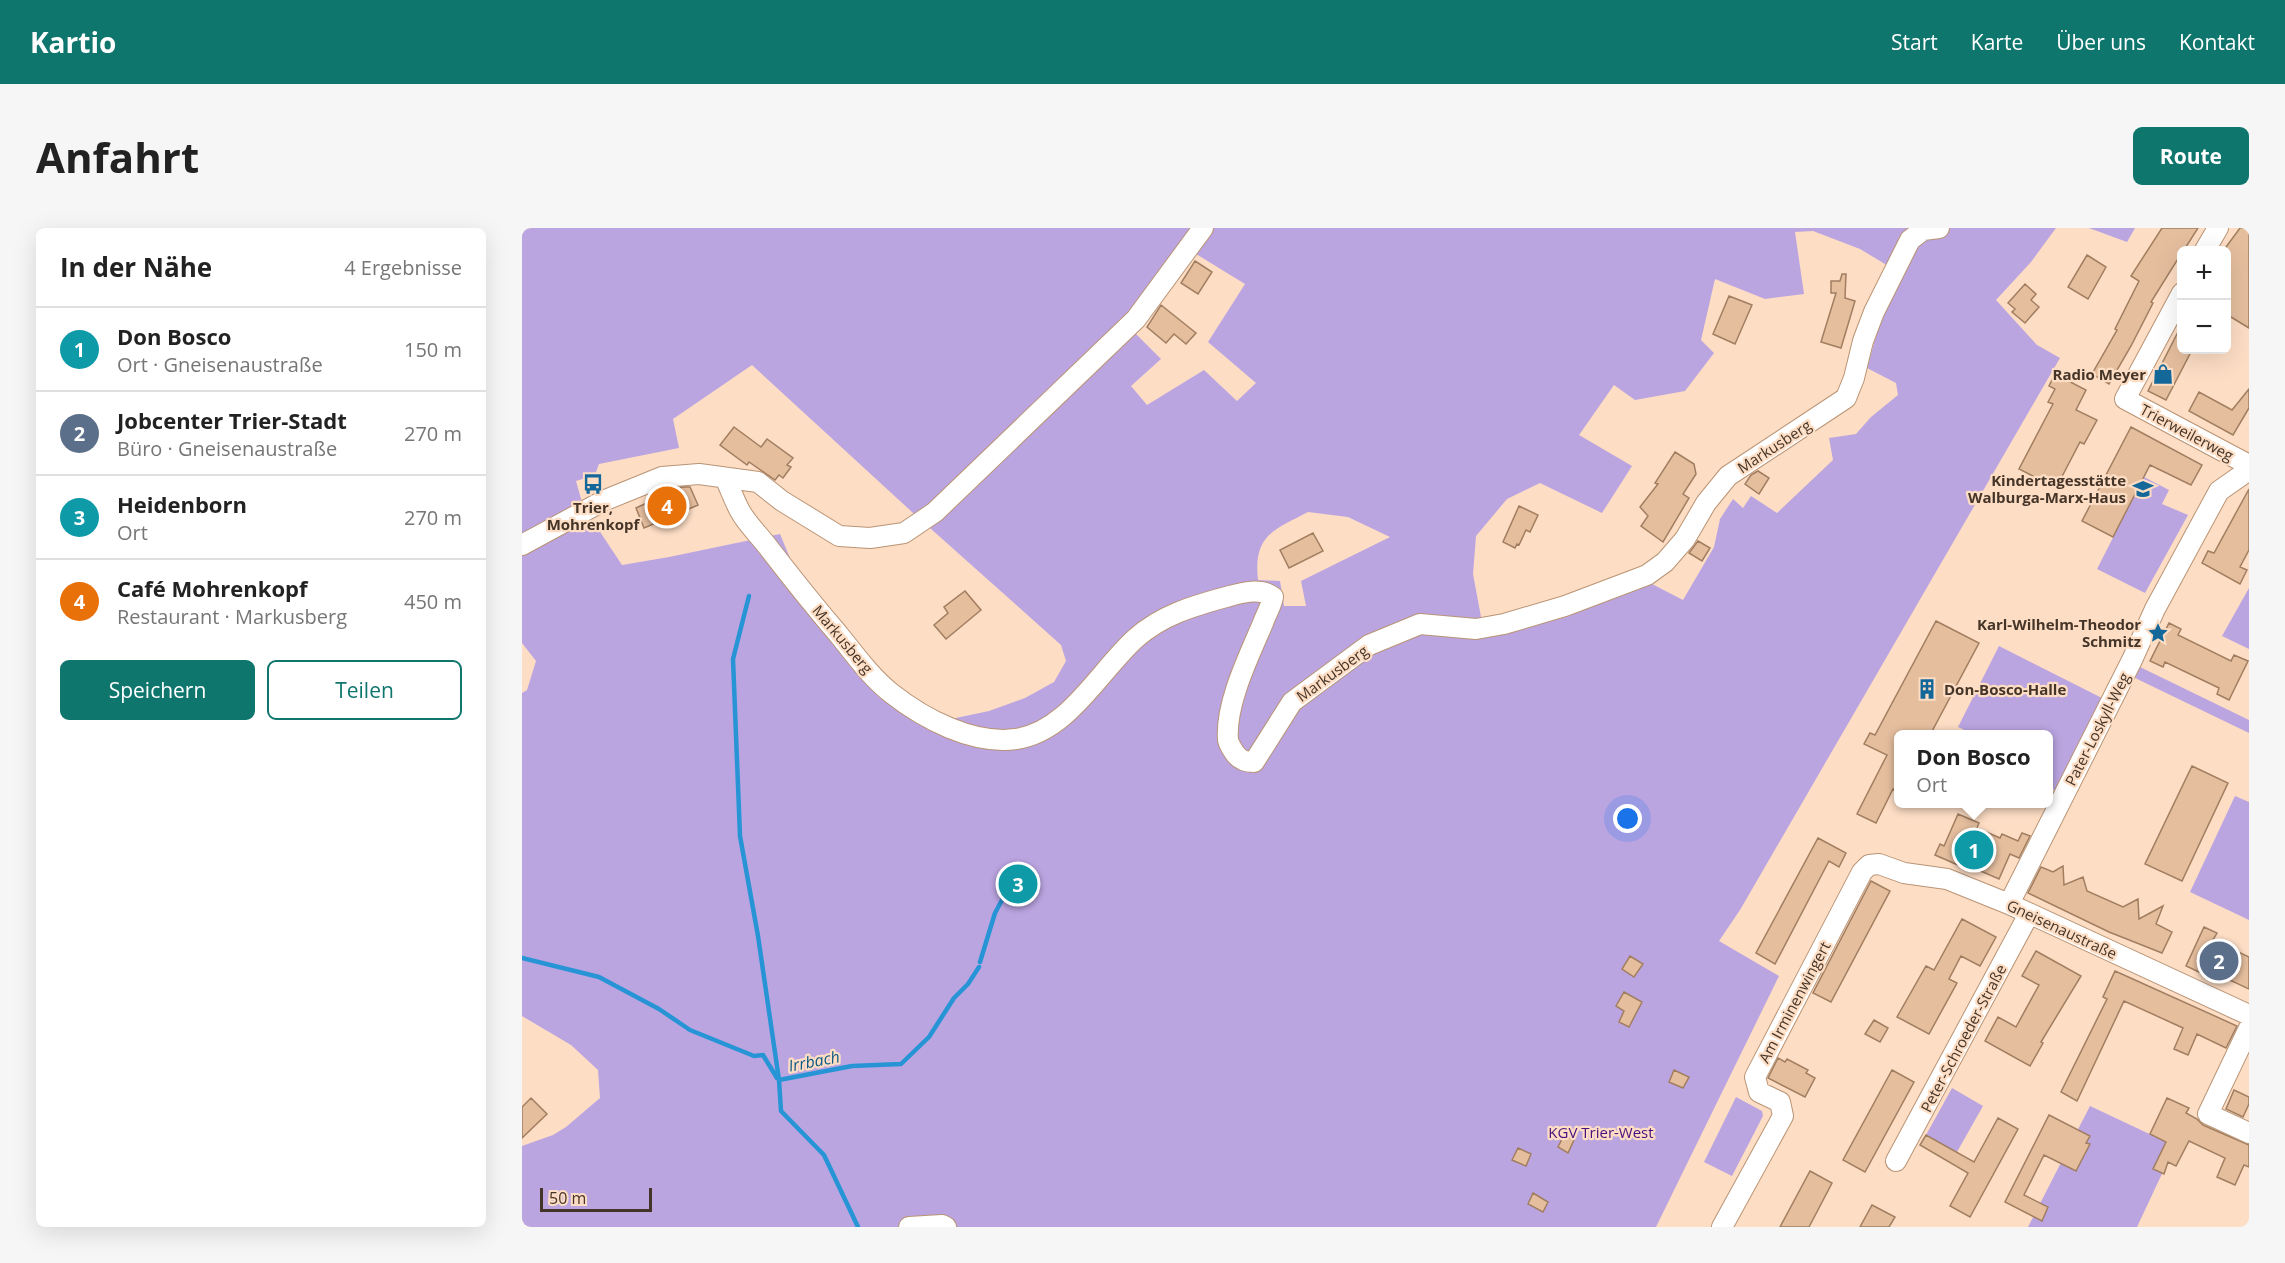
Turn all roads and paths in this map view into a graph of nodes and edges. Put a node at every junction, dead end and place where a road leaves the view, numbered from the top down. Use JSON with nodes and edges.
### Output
{"nodes":[{"id":1,"x":1203,"y":228,"type":"edge"},
{"id":2,"x":1939,"y":228,"type":"edge"},
{"id":3,"x":2218,"y":228,"type":"edge"},
{"id":4,"x":2207,"y":246,"type":"edge"},
{"id":5,"x":2177,"y":300,"type":"edge"},
{"id":6,"x":2249,"y":467,"type":"edge"},
{"id":7,"x":725,"y":478,"type":"junction"},
{"id":8,"x":522,"y":545,"type":"edge"},
{"id":9,"x":1869,"y":865,"type":"joint"},
{"id":10,"x":2009,"y":904,"type":"junction"},
{"id":11,"x":2029,"y":914,"type":"junction"},
{"id":12,"x":2249,"y":1016,"type":"edge"},
{"id":13,"x":2249,"y":1028,"type":"edge"},
{"id":14,"x":2249,"y":1133,"type":"edge"},
{"id":15,"x":1896,"y":1161,"type":"dead end"},
{"id":16,"x":909,"y":1227,"type":"edge"},
{"id":17,"x":946,"y":1227,"type":"edge"},
{"id":18,"x":1722,"y":1227,"type":"edge"}],
"edges":[{"from":1,"to":7,"type":"street"},
{"from":2,"to":7,"type":"street","name":"Markusberg"},
{"from":3,"to":4,"type":"street"},
{"from":5,"to":6,"type":"street","name":"Trierweilerweg"},
{"from":6,"to":10,"type":"street","name":"Pater-Loskyll-Weg"},
{"from":7,"to":8,"type":"street"},
{"from":9,"to":10,"type":"street","name":"Gneisenaustraße"},
{"from":9,"to":18,"type":"street","name":"Am Irminenwingert"},
{"from":10,"to":11,"type":"street","name":"Gneisenaustraße"},
{"from":11,"to":12,"type":"street","name":"Gneisenaustraße"},
{"from":11,"to":15,"type":"street","name":"Peter-Schroeder-Straße"},
{"from":13,"to":14,"type":"street"},
{"from":16,"to":17,"type":"street"}]}
